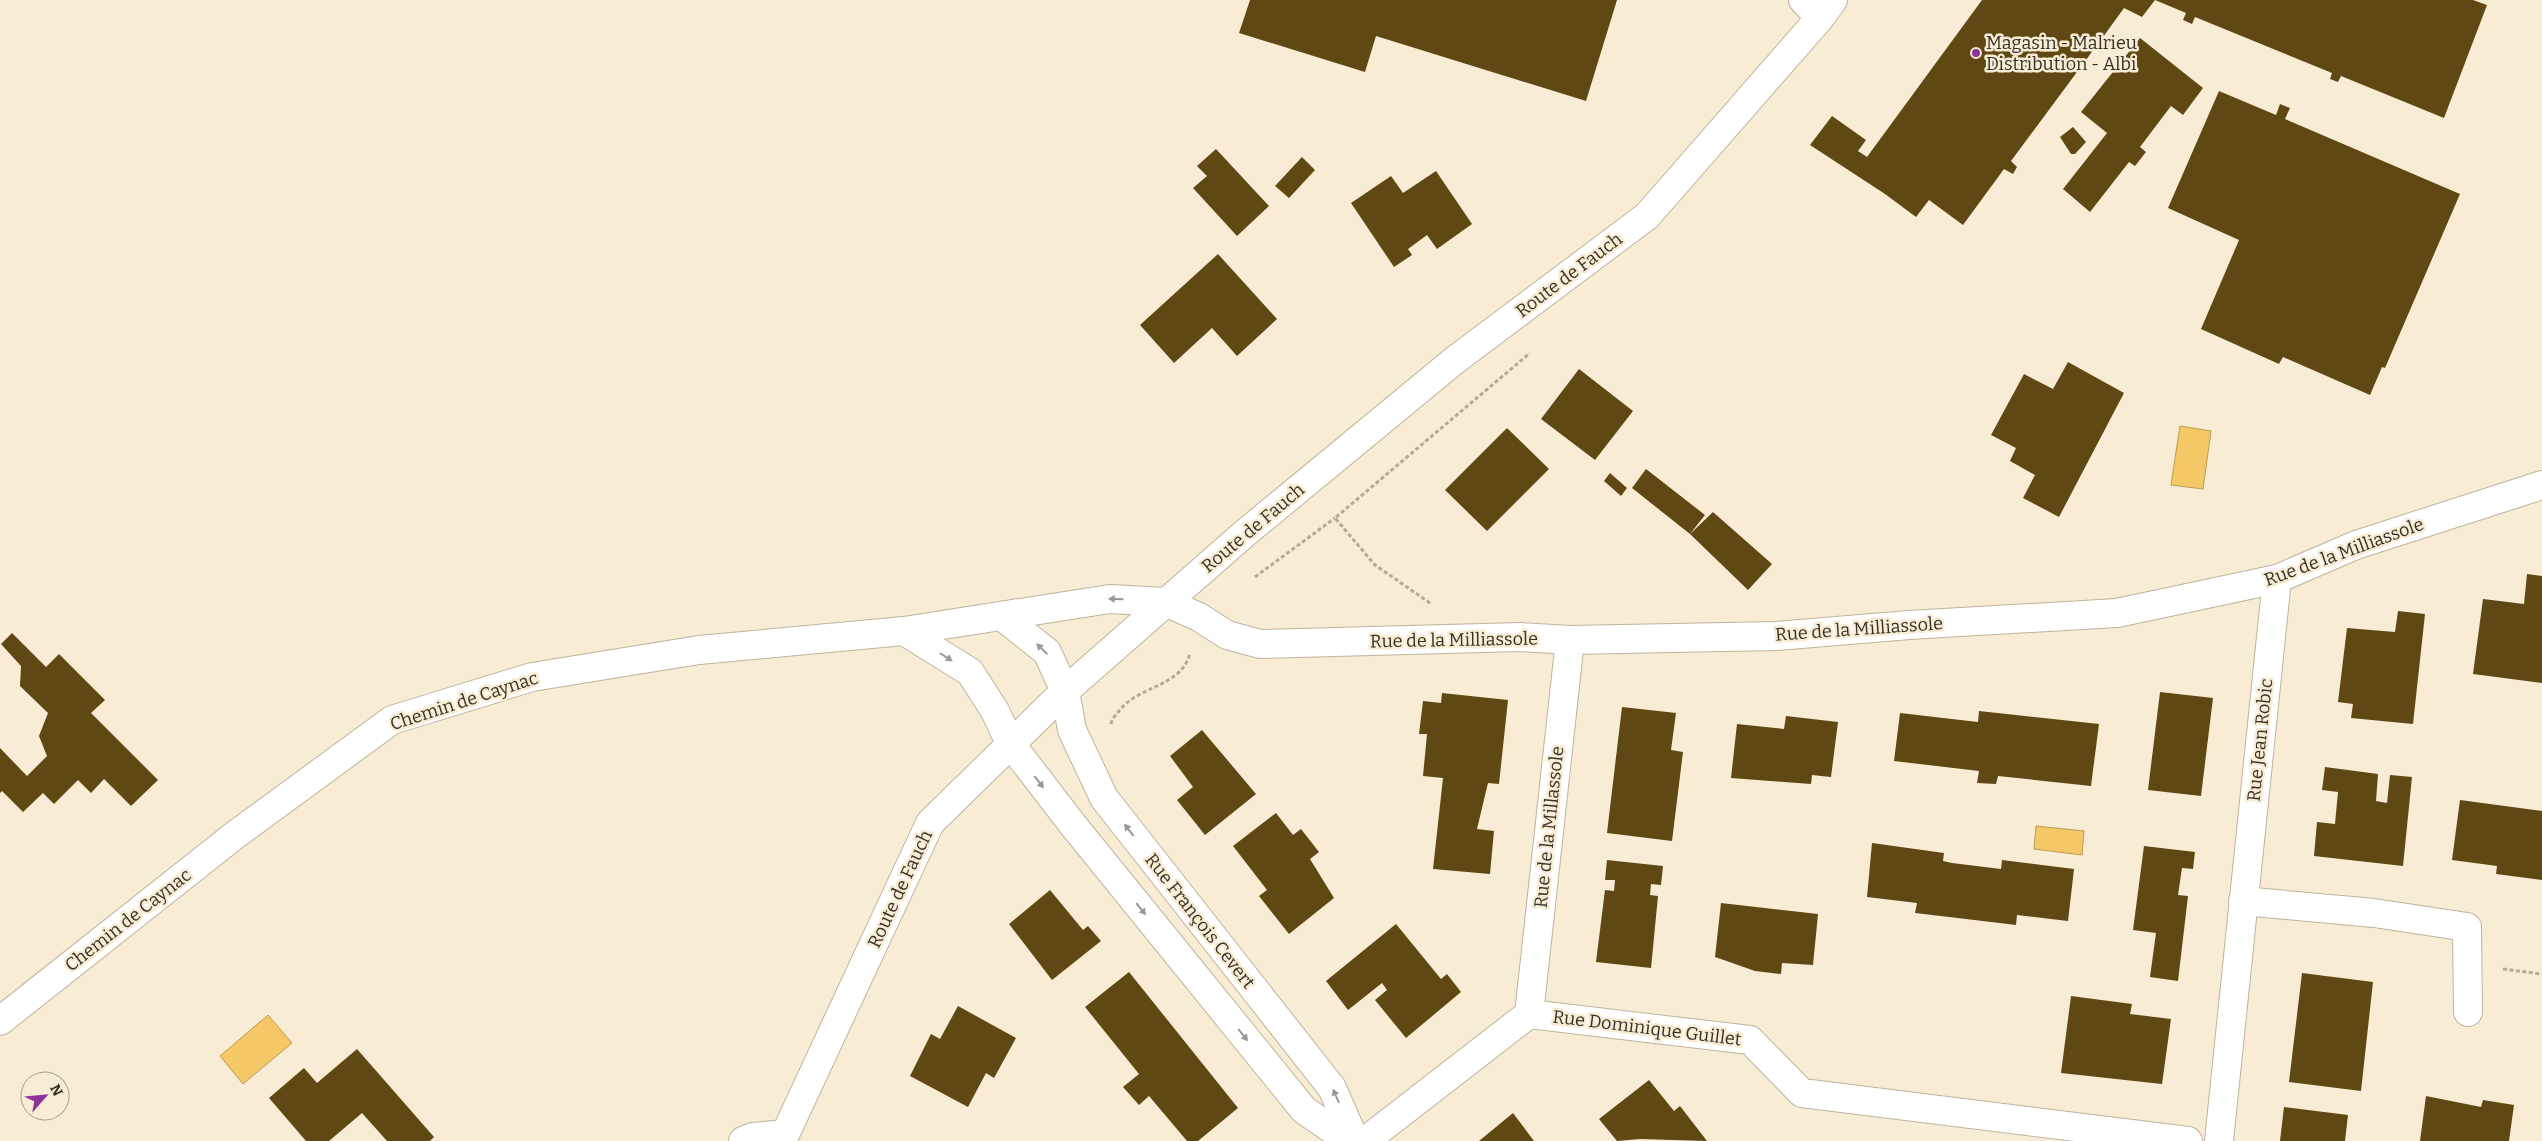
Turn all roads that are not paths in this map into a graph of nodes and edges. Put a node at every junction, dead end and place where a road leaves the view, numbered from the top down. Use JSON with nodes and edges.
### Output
{"nodes":[{"id":1,"x":1818,"y":6,"type":"edge"},
{"id":2,"x":2542,"y":485,"type":"edge"},
{"id":3,"x":2278,"y":579,"type":"junction"},
{"id":4,"x":1165,"y":602,"type":"junction"},
{"id":5,"x":1003,"y":617,"type":"junction"},
{"id":6,"x":904,"y":632,"type":"junction"},
{"id":7,"x":1570,"y":640,"type":"junction"},
{"id":8,"x":1065,"y":691,"type":"junction"},
{"id":9,"x":1010,"y":744,"type":"junction"},
{"id":10,"x":2243,"y":902,"type":"junction"},
{"id":11,"x":2468,"y":1012,"type":"dead end"},
{"id":12,"x":1529,"y":1014,"type":"junction"},
{"id":13,"x":0,"y":1021,"type":"edge"},
{"id":14,"x":784,"y":1137,"type":"edge"},
{"id":15,"x":743,"y":1141,"type":"edge"},
{"id":16,"x":1350,"y":1141,"type":"edge"},
{"id":17,"x":1355,"y":1141,"type":"edge"},
{"id":18,"x":1365,"y":1141,"type":"edge"},
{"id":19,"x":2188,"y":1141,"type":"edge"},
{"id":20,"x":2219,"y":1141,"type":"edge"}],
"edges":[{"from":1,"to":4,"type":"street","name":"Route de Fauch"},
{"from":2,"to":3,"type":"street","name":"Rue de la Milliassole"},
{"from":3,"to":7,"type":"street","name":"Rue de la Milliassole"},
{"from":3,"to":10,"type":"street","name":"Rue Jean Robic"},
{"from":4,"to":5,"type":"street","name":"Chemin de Caynac","one_way":true},
{"from":4,"to":7,"type":"street","name":"Rue de la Milliassole"},
{"from":4,"to":8,"type":"street","name":"Route de Fauch"},
{"from":5,"to":6,"type":"street","name":"Chemin de Caynac"},
{"from":8,"to":5,"type":"street","one_way":true},
{"from":6,"to":9,"type":"street","one_way":true},
{"from":6,"to":13,"type":"street","name":"Chemin de Caynac"},
{"from":7,"to":12,"type":"street","name":"Rue de la Millassole"},
{"from":8,"to":9,"type":"street","name":"Route de Fauch"},
{"from":17,"to":8,"type":"street","name":"Rue François Cevert","one_way":true},
{"from":9,"to":14,"type":"street","name":"Route de Fauch"},
{"from":9,"to":16,"type":"street","name":"Rue François Cevert","one_way":true},
{"from":10,"to":11,"type":"street"},
{"from":10,"to":20,"type":"street","name":"Rue Jean Robic"},
{"from":12,"to":18,"type":"street","name":"Rue Dominique Guillet"},
{"from":12,"to":19,"type":"street","name":"Rue Dominique Guillet"},
{"from":14,"to":15,"type":"street"}]}
